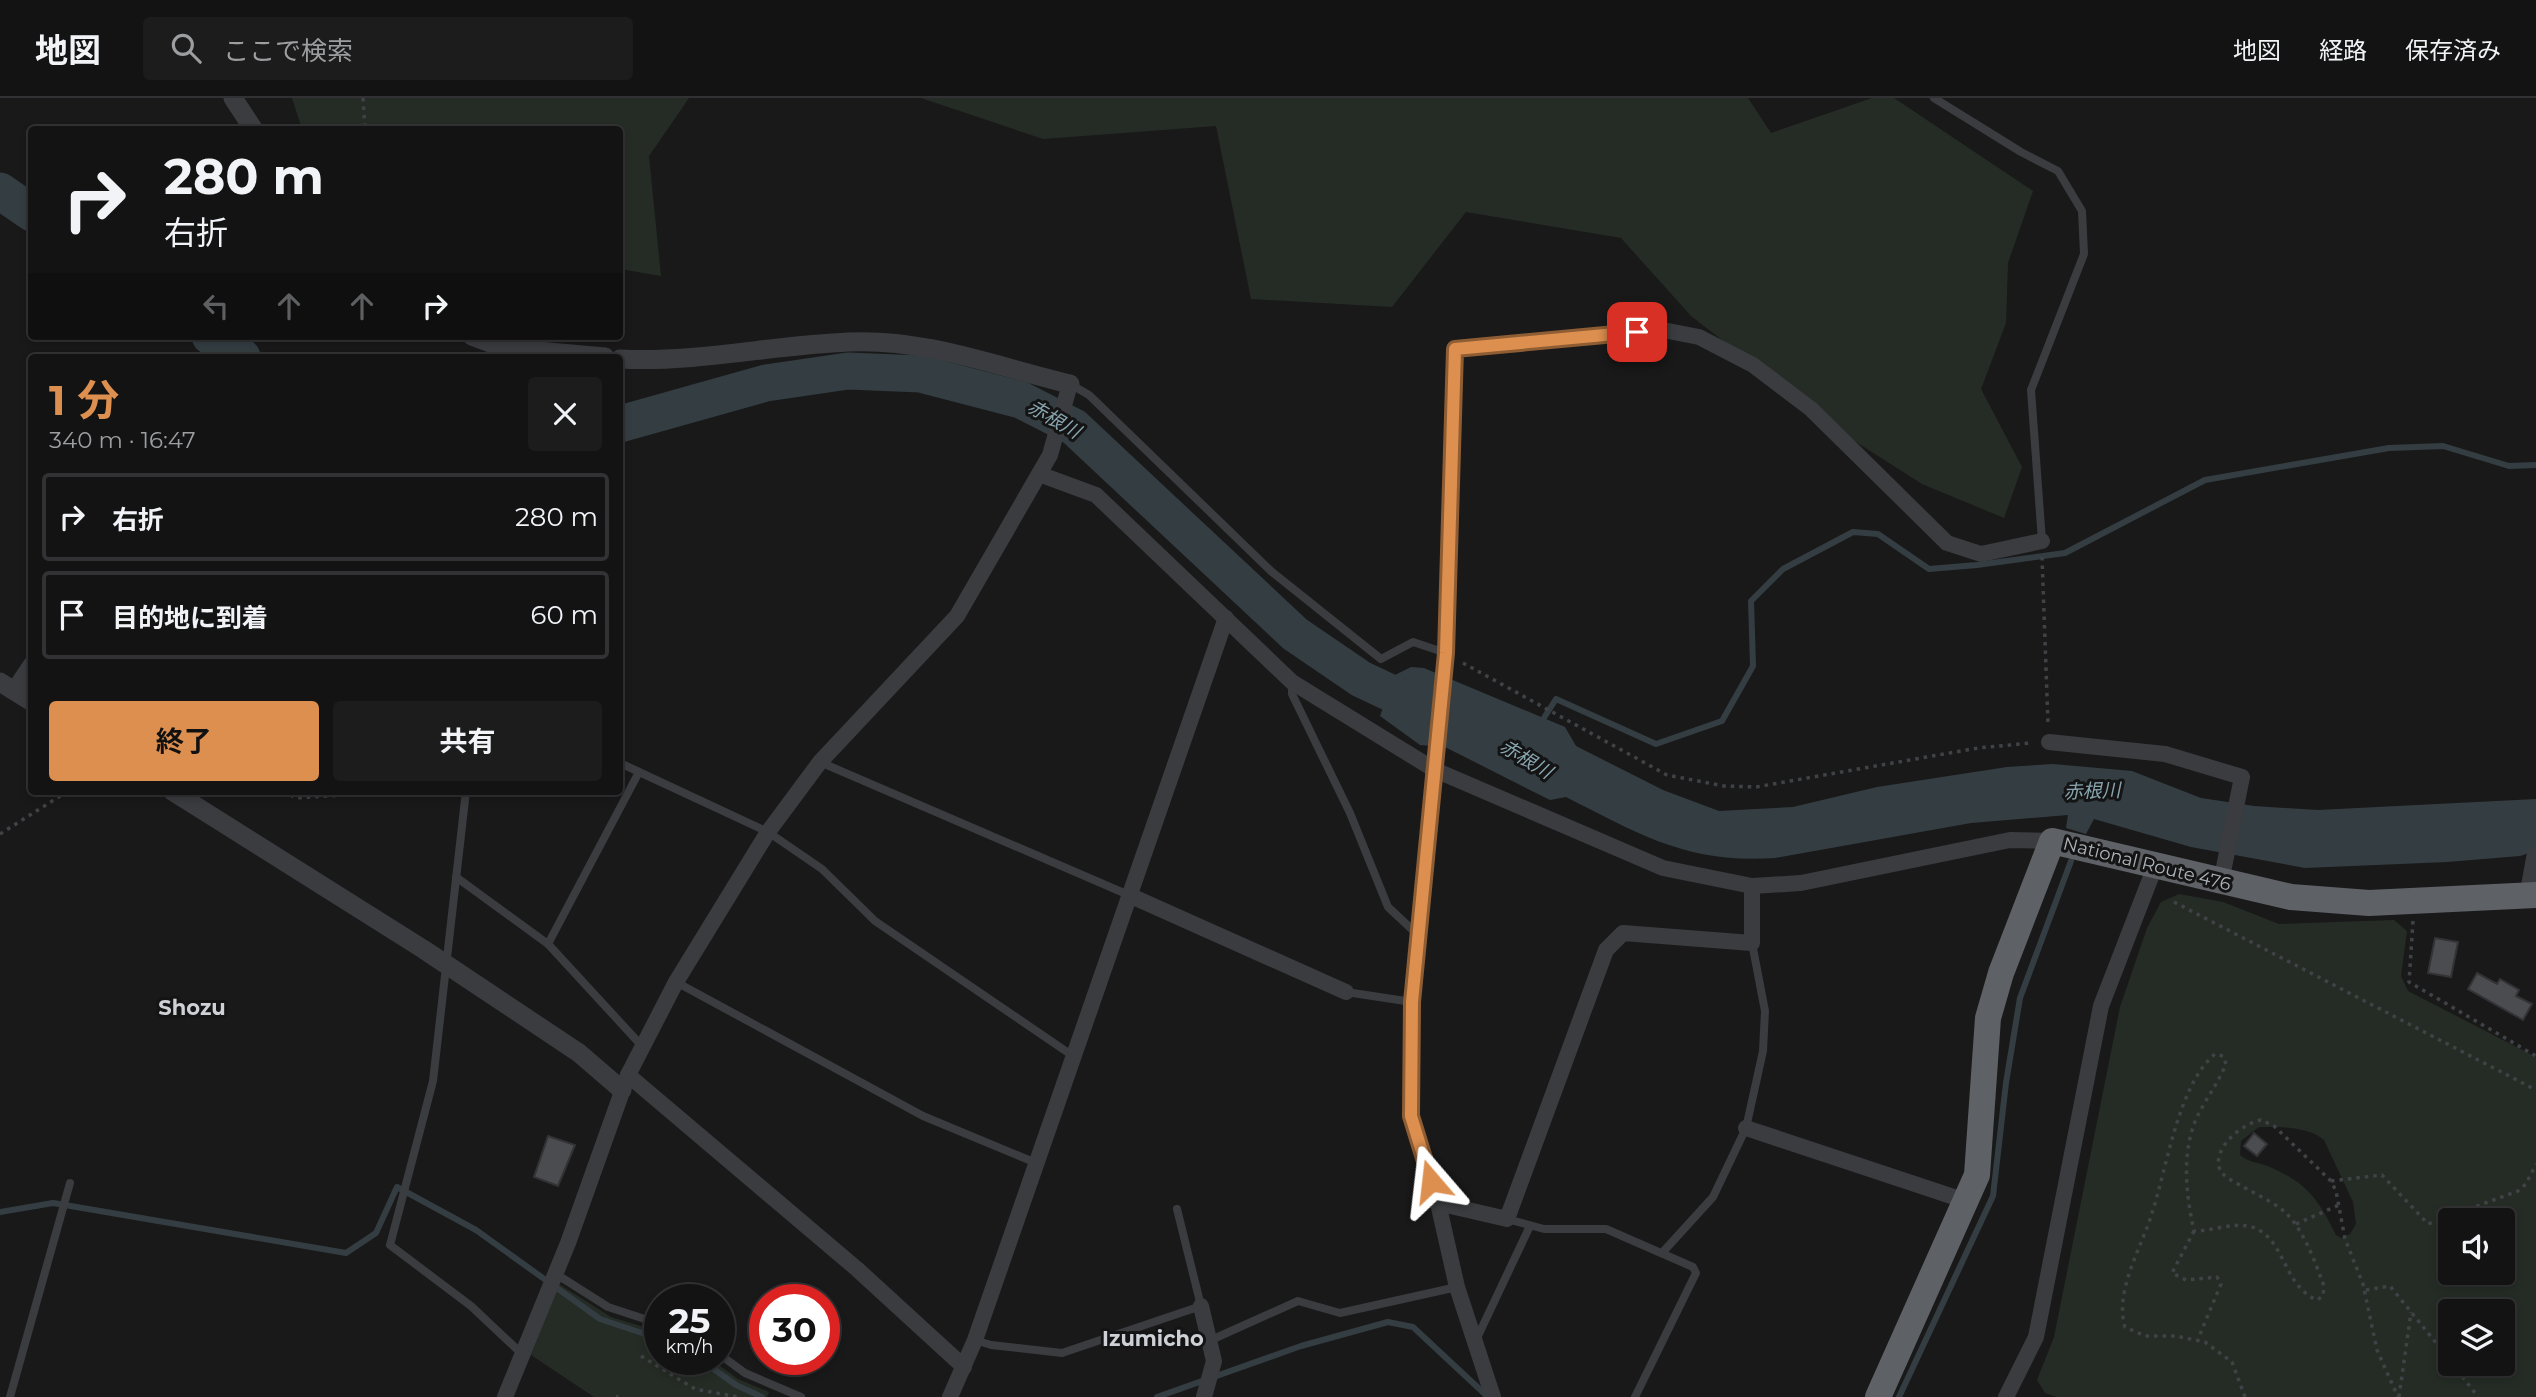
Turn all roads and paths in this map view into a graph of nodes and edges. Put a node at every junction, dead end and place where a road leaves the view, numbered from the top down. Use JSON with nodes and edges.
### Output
{"nodes":[{"id":1,"x":233,"y":98,"type":"edge"},
{"id":2,"x":363,"y":98,"type":"edge"},
{"id":3,"x":1934,"y":98,"type":"edge"},
{"id":4,"x":251,"y":126,"type":"edge"},
{"id":5,"x":365,"y":126,"type":"edge"},
{"id":6,"x":482,"y":340,"type":"edge"},
{"id":7,"x":571,"y":354,"type":"edge"},
{"id":8,"x":623,"y":359,"type":"edge"},
{"id":9,"x":1068,"y":391,"type":"junction"},
{"id":10,"x":1039,"y":474,"type":"junction"},
{"id":11,"x":2042,"y":541,"type":"junction"},
{"id":12,"x":1226,"y":618,"type":"junction"},
{"id":13,"x":1445,"y":660,"type":"junction"},
{"id":14,"x":28,"y":667,"type":"edge"},
{"id":15,"x":1292,"y":682,"type":"junction"},
{"id":16,"x":7,"y":687,"type":"edge"},
{"id":17,"x":28,"y":700,"type":"edge"},
{"id":18,"x":2049,"y":742,"type":"junction"},
{"id":19,"x":820,"y":762,"type":"junction"},
{"id":20,"x":1435,"y":762,"type":"junction"},
{"id":21,"x":623,"y":764,"type":"edge"},
{"id":22,"x":639,"y":772,"type":"junction"},
{"id":23,"x":62,"y":795,"type":"edge"},
{"id":24,"x":178,"y":795,"type":"edge"},
{"id":25,"x":290,"y":795,"type":"edge"},
{"id":26,"x":343,"y":795,"type":"edge"},
{"id":27,"x":466,"y":795,"type":"edge"},
{"id":28,"x":768,"y":832,"type":"junction"},
{"id":29,"x":0,"y":834,"type":"edge"},
{"id":30,"x":2052,"y":841,"type":"junction"},
{"id":31,"x":2156,"y":864,"type":"junction"},
{"id":32,"x":2222,"y":876,"type":"junction"},
{"id":33,"x":456,"y":877,"type":"junction"},
{"id":34,"x":2533,"y":880,"type":"edge"},
{"id":35,"x":1752,"y":886,"type":"junction"},
{"id":36,"x":1131,"y":896,"type":"junction"},
{"id":37,"x":2414,"y":901,"type":"junction"},
{"id":38,"x":2174,"y":902,"type":"dead end"},
{"id":39,"x":1418,"y":935,"type":"junction"},
{"id":40,"x":1752,"y":943,"type":"junction"},
{"id":41,"x":548,"y":944,"type":"junction"},
{"id":42,"x":445,"y":964,"type":"junction"},
{"id":43,"x":676,"y":982,"type":"junction"},
{"id":44,"x":1346,"y":992,"type":"joint"},
{"id":45,"x":1412,"y":1002,"type":"junction"},
{"id":46,"x":641,"y":1045,"type":"junction"},
{"id":47,"x":1074,"y":1056,"type":"junction"},
{"id":48,"x":2536,"y":1056,"type":"edge"},
{"id":49,"x":625,"y":1082,"type":"junction"},
{"id":50,"x":2536,"y":1090,"type":"edge"},
{"id":51,"x":1746,"y":1128,"type":"junction"},
{"id":52,"x":1036,"y":1163,"type":"junction"},
{"id":53,"x":2536,"y":1164,"type":"edge"},
{"id":54,"x":2331,"y":1181,"type":"junction"},
{"id":55,"x":70,"y":1183,"type":"dead end"},
{"id":56,"x":1966,"y":1201,"type":"junction"},
{"id":57,"x":1438,"y":1203,"type":"junction"},
{"id":58,"x":2339,"y":1205,"type":"junction"},
{"id":59,"x":1177,"y":1209,"type":"dead end"},
{"id":60,"x":1507,"y":1219,"type":"junction"},
{"id":61,"x":2296,"y":1224,"type":"junction"},
{"id":62,"x":1529,"y":1228,"type":"junction"},
{"id":63,"x":2194,"y":1231,"type":"junction"},
{"id":64,"x":1661,"y":1253,"type":"junction"},
{"id":65,"x":556,"y":1274,"type":"junction"},
{"id":66,"x":1457,"y":1287,"type":"junction"},
{"id":67,"x":2365,"y":1291,"type":"junction"},
{"id":68,"x":1202,"y":1306,"type":"junction"},
{"id":69,"x":2411,"y":1312,"type":"junction"},
{"id":70,"x":644,"y":1319,"type":"edge"},
{"id":71,"x":2198,"y":1339,"type":"junction"},
{"id":72,"x":975,"y":1340,"type":"junction"},
{"id":73,"x":1211,"y":1340,"type":"junction"},
{"id":74,"x":1475,"y":1341,"type":"junction"},
{"id":75,"x":2438,"y":1346,"type":"edge"},
{"id":76,"x":523,"y":1355,"type":"junction"},
{"id":77,"x":641,"y":1356,"type":"dead end"},
{"id":78,"x":735,"y":1366,"type":"edge"},
{"id":79,"x":964,"y":1367,"type":"junction"},
{"id":80,"x":2462,"y":1376,"type":"edge"},
{"id":81,"x":10,"y":1397,"type":"edge"},
{"id":82,"x":505,"y":1397,"type":"edge"},
{"id":83,"x":738,"y":1397,"type":"edge"},
{"id":84,"x":801,"y":1397,"type":"edge"},
{"id":85,"x":950,"y":1397,"type":"edge"},
{"id":86,"x":1203,"y":1397,"type":"edge"},
{"id":87,"x":1493,"y":1397,"type":"edge"},
{"id":88,"x":1635,"y":1397,"type":"edge"},
{"id":89,"x":1878,"y":1397,"type":"edge"},
{"id":90,"x":2006,"y":1397,"type":"edge"},
{"id":91,"x":2245,"y":1397,"type":"edge"},
{"id":92,"x":2399,"y":1397,"type":"edge"},
{"id":93,"x":2478,"y":1397,"type":"edge"}],
"edges":[{"from":1,"to":4,"type":"street"},
{"from":2,"to":5,"type":"path"},
{"from":3,"to":11,"type":"lane"},
{"from":6,"to":7,"type":"street"},
{"from":8,"to":9,"type":"street"},
{"from":9,"to":10,"type":"street"},
{"from":9,"to":13,"type":"lane"},
{"from":10,"to":12,"type":"street"},
{"from":10,"to":19,"type":"street"},
{"from":11,"to":13,"type":"street"},
{"from":11,"to":18,"type":"path"},
{"from":12,"to":15,"type":"street"},
{"from":12,"to":36,"type":"street"},
{"from":13,"to":18,"type":"path"},
{"from":13,"to":20,"type":"street"},
{"from":14,"to":16,"type":"street"},
{"from":15,"to":20,"type":"street"},
{"from":15,"to":39,"type":"lane"},
{"from":16,"to":17,"type":"street"},
{"from":18,"to":32,"type":"street"},
{"from":19,"to":28,"type":"street"},
{"from":19,"to":36,"type":"lane"},
{"from":20,"to":35,"type":"street"},
{"from":20,"to":39,"type":"street"},
{"from":21,"to":22,"type":"lane"},
{"from":22,"to":28,"type":"lane"},
{"from":22,"to":41,"type":"lane"},
{"from":23,"to":29,"type":"path"},
{"from":24,"to":42,"type":"street"},
{"from":25,"to":26,"type":"path"},
{"from":27,"to":33,"type":"lane"},
{"from":28,"to":43,"type":"street"},
{"from":28,"to":47,"type":"lane"},
{"from":30,"to":31,"type":"highway","name":"National Route 476"},
{"from":30,"to":35,"type":"street"},
{"from":30,"to":56,"type":"highway","name":"National Route 476"},
{"from":31,"to":32,"type":"highway","name":"National Route 476"},
{"from":31,"to":90,"type":"street"},
{"from":32,"to":37,"type":"highway","name":"National Route 476"},
{"from":33,"to":41,"type":"lane"},
{"from":33,"to":42,"type":"lane"},
{"from":34,"to":37,"type":"highway","name":"National Route 476"},
{"from":35,"to":40,"type":"street"},
{"from":36,"to":44,"type":"street"},
{"from":36,"to":47,"type":"street"},
{"from":37,"to":48,"type":"path"},
{"from":38,"to":50,"type":"path"},
{"from":39,"to":45,"type":"street"},
{"from":40,"to":51,"type":"lane"},
{"from":40,"to":60,"type":"street"},
{"from":41,"to":46,"type":"lane"},
{"from":42,"to":49,"type":"street"},
{"from":42,"to":76,"type":"lane"},
{"from":43,"to":46,"type":"street"},
{"from":43,"to":52,"type":"lane"},
{"from":44,"to":45,"type":"lane"},
{"from":45,"to":57,"type":"street"},
{"from":46,"to":49,"type":"street"},
{"from":47,"to":52,"type":"street"},
{"from":49,"to":65,"type":"street"},
{"from":49,"to":79,"type":"street"},
{"from":51,"to":56,"type":"street"},
{"from":51,"to":64,"type":"lane"},
{"from":52,"to":72,"type":"street"},
{"from":53,"to":54,"type":"path"},
{"from":54,"to":58,"type":"path"},
{"from":54,"to":61,"type":"path"},
{"from":55,"to":81,"type":"lane"},
{"from":56,"to":89,"type":"highway","name":"National Route 476"},
{"from":57,"to":60,"type":"street"},
{"from":57,"to":66,"type":"street"},
{"from":58,"to":61,"type":"path"},
{"from":58,"to":67,"type":"path"},
{"from":59,"to":68,"type":"lane"},
{"from":60,"to":62,"type":"lane"},
{"from":61,"to":63,"type":"path"},
{"from":62,"to":64,"type":"lane"},
{"from":62,"to":74,"type":"lane"},
{"from":63,"to":71,"type":"path"},
{"from":63,"to":71,"type":"path"},
{"from":64,"to":88,"type":"lane"},
{"from":65,"to":70,"type":"lane"},
{"from":65,"to":76,"type":"street"},
{"from":66,"to":73,"type":"lane"},
{"from":66,"to":74,"type":"street"},
{"from":67,"to":69,"type":"path"},
{"from":67,"to":92,"type":"path"},
{"from":68,"to":72,"type":"lane"},
{"from":68,"to":73,"type":"street"},
{"from":69,"to":75,"type":"path"},
{"from":69,"to":92,"type":"path"},
{"from":71,"to":91,"type":"path"},
{"from":72,"to":79,"type":"street"},
{"from":73,"to":86,"type":"street"},
{"from":74,"to":87,"type":"street"},
{"from":76,"to":82,"type":"street"},
{"from":77,"to":83,"type":"path"},
{"from":78,"to":84,"type":"lane"},
{"from":79,"to":85,"type":"street"},
{"from":80,"to":93,"type":"path"}]}
